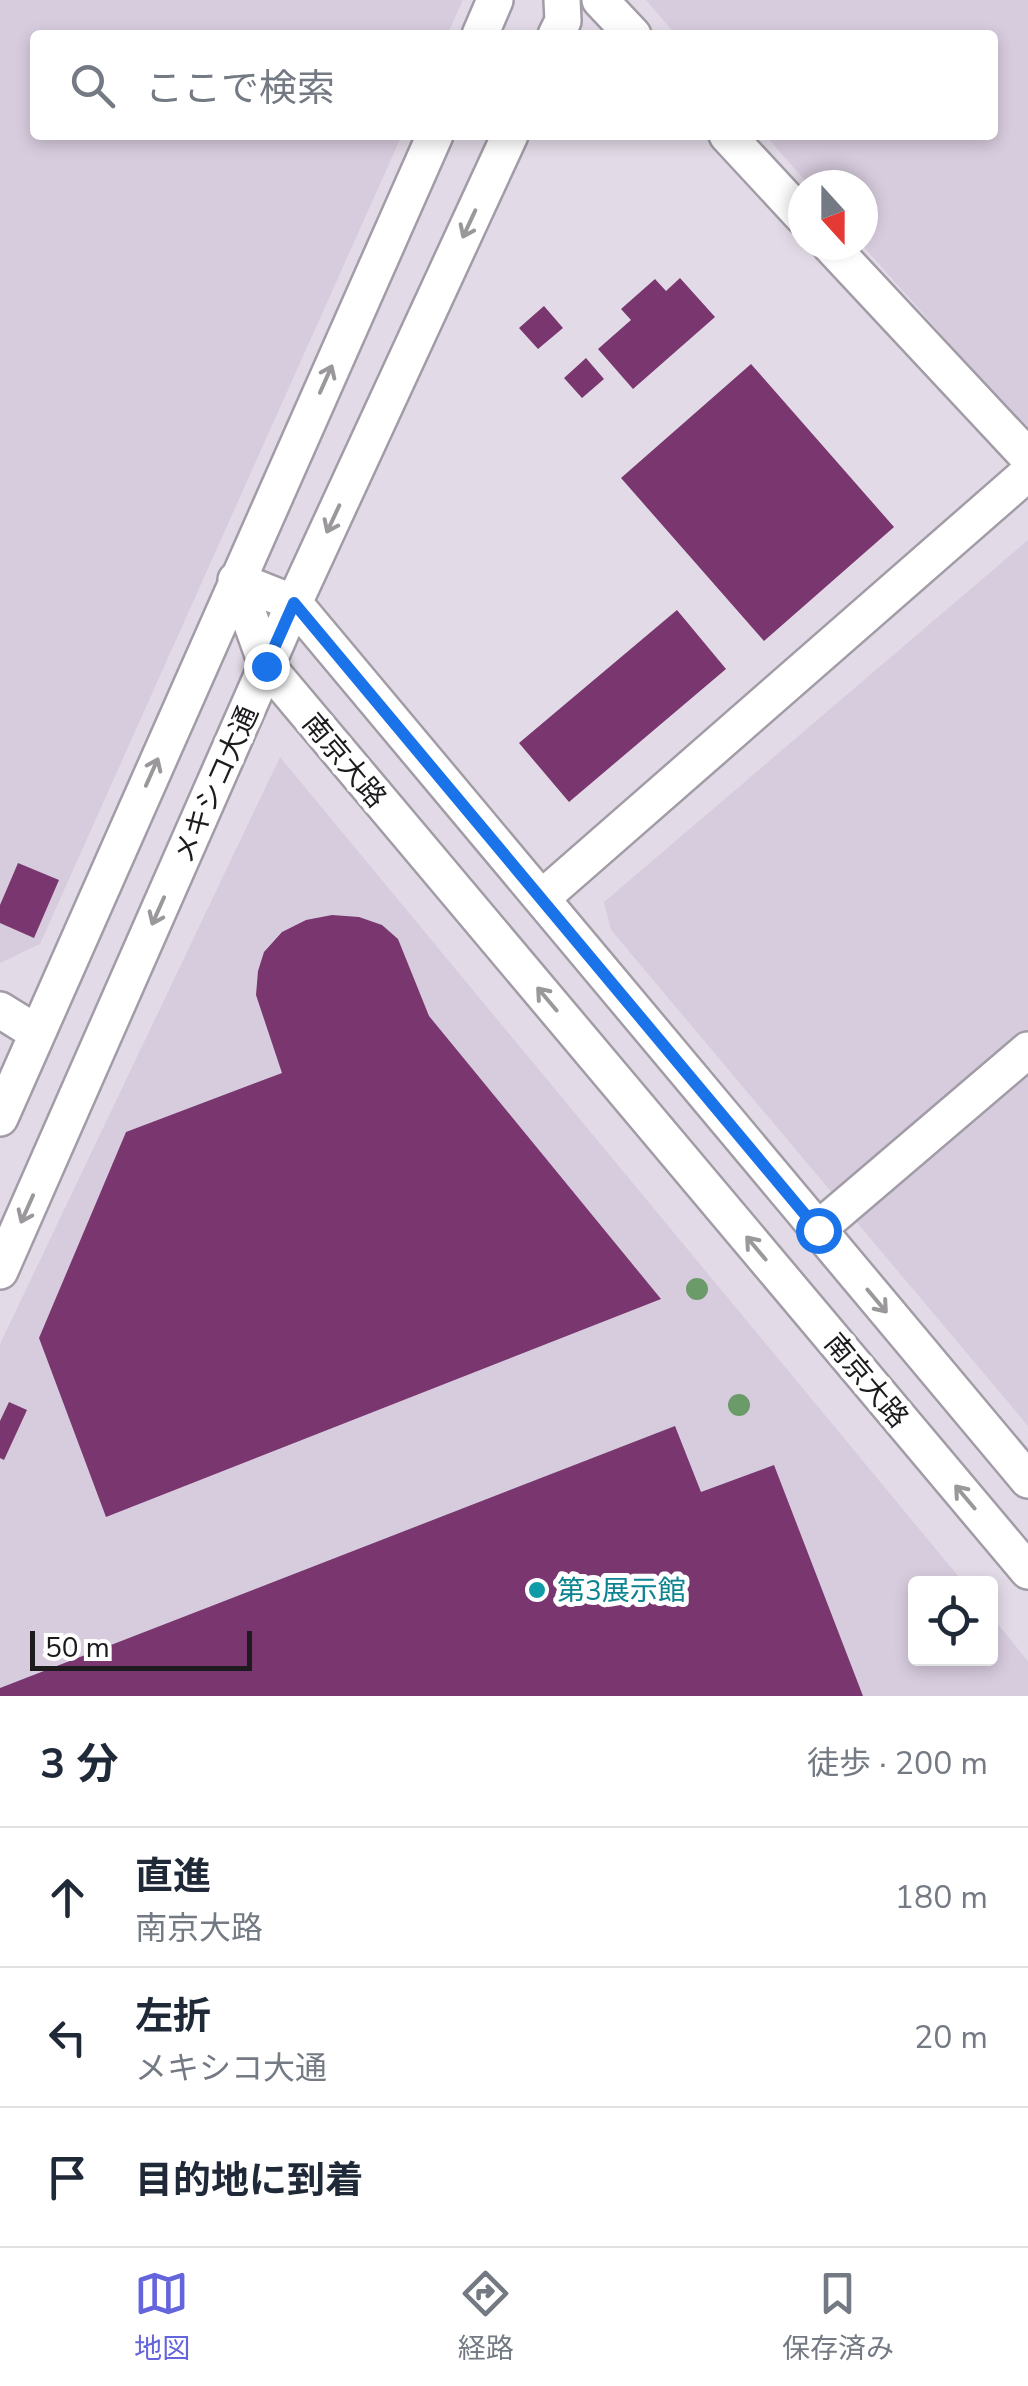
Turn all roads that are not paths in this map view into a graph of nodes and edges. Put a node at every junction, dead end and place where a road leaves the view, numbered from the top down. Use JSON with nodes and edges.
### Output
{"nodes":[{"id":1,"x":495,"y":0,"type":"edge"},
{"id":2,"x":562,"y":0,"type":"edge"},
{"id":3,"x":600,"y":0,"type":"edge"},
{"id":4,"x":482,"y":30,"type":"edge"},
{"id":5,"x":558,"y":30,"type":"edge"},
{"id":6,"x":628,"y":30,"type":"edge"},
{"id":7,"x":433,"y":140,"type":"edge"},
{"id":8,"x":508,"y":140,"type":"edge"},
{"id":9,"x":732,"y":140,"type":"edge"},
{"id":10,"x":788,"y":201,"type":"edge"},
{"id":11,"x":844,"y":260,"type":"edge"},
{"id":12,"x":1028,"y":457,"type":"edge"},
{"id":13,"x":1028,"y":473,"type":"edge"},
{"id":14,"x":236,"y":580,"type":"junction"},
{"id":15,"x":294,"y":603,"type":"junction"},
{"id":16,"x":266,"y":666,"type":"junction"},
{"id":17,"x":542,"y":897,"type":"junction"},
{"id":18,"x":0,"y":1010,"type":"edge"},
{"id":19,"x":37,"y":1033,"type":"junction"},
{"id":20,"x":1028,"y":1050,"type":"edge"},
{"id":21,"x":0,"y":1118,"type":"edge"},
{"id":22,"x":818,"y":1230,"type":"junction"},
{"id":23,"x":0,"y":1271,"type":"edge"},
{"id":24,"x":1028,"y":1480,"type":"edge"},
{"id":25,"x":1028,"y":1571,"type":"edge"}],
"edges":[{"from":1,"to":4,"type":"street"},
{"from":2,"to":5,"type":"street"},
{"from":3,"to":6,"type":"street"},
{"from":14,"to":7,"type":"street","one_way":true},
{"from":8,"to":15,"type":"street","name":"メキシコ大通","one_way":true},
{"from":9,"to":10,"type":"street"},
{"from":11,"to":12,"type":"street"},
{"from":13,"to":17,"type":"street"},
{"from":14,"to":15,"type":"street"},
{"from":14,"to":16,"type":"street","name":"南京大路"},
{"from":19,"to":14,"type":"street","one_way":true},
{"from":15,"to":16,"type":"street","name":"メキシコ大通"},
{"from":15,"to":17,"type":"street"},
{"from":16,"to":23,"type":"street","name":"メキシコ大通","one_way":true},
{"from":25,"to":16,"type":"street","name":"南京大路","one_way":true},
{"from":17,"to":22,"type":"street"},
{"from":18,"to":19,"type":"street"},
{"from":19,"to":21,"type":"street"},
{"from":20,"to":22,"type":"street"},
{"from":22,"to":24,"type":"street","one_way":true}]}
